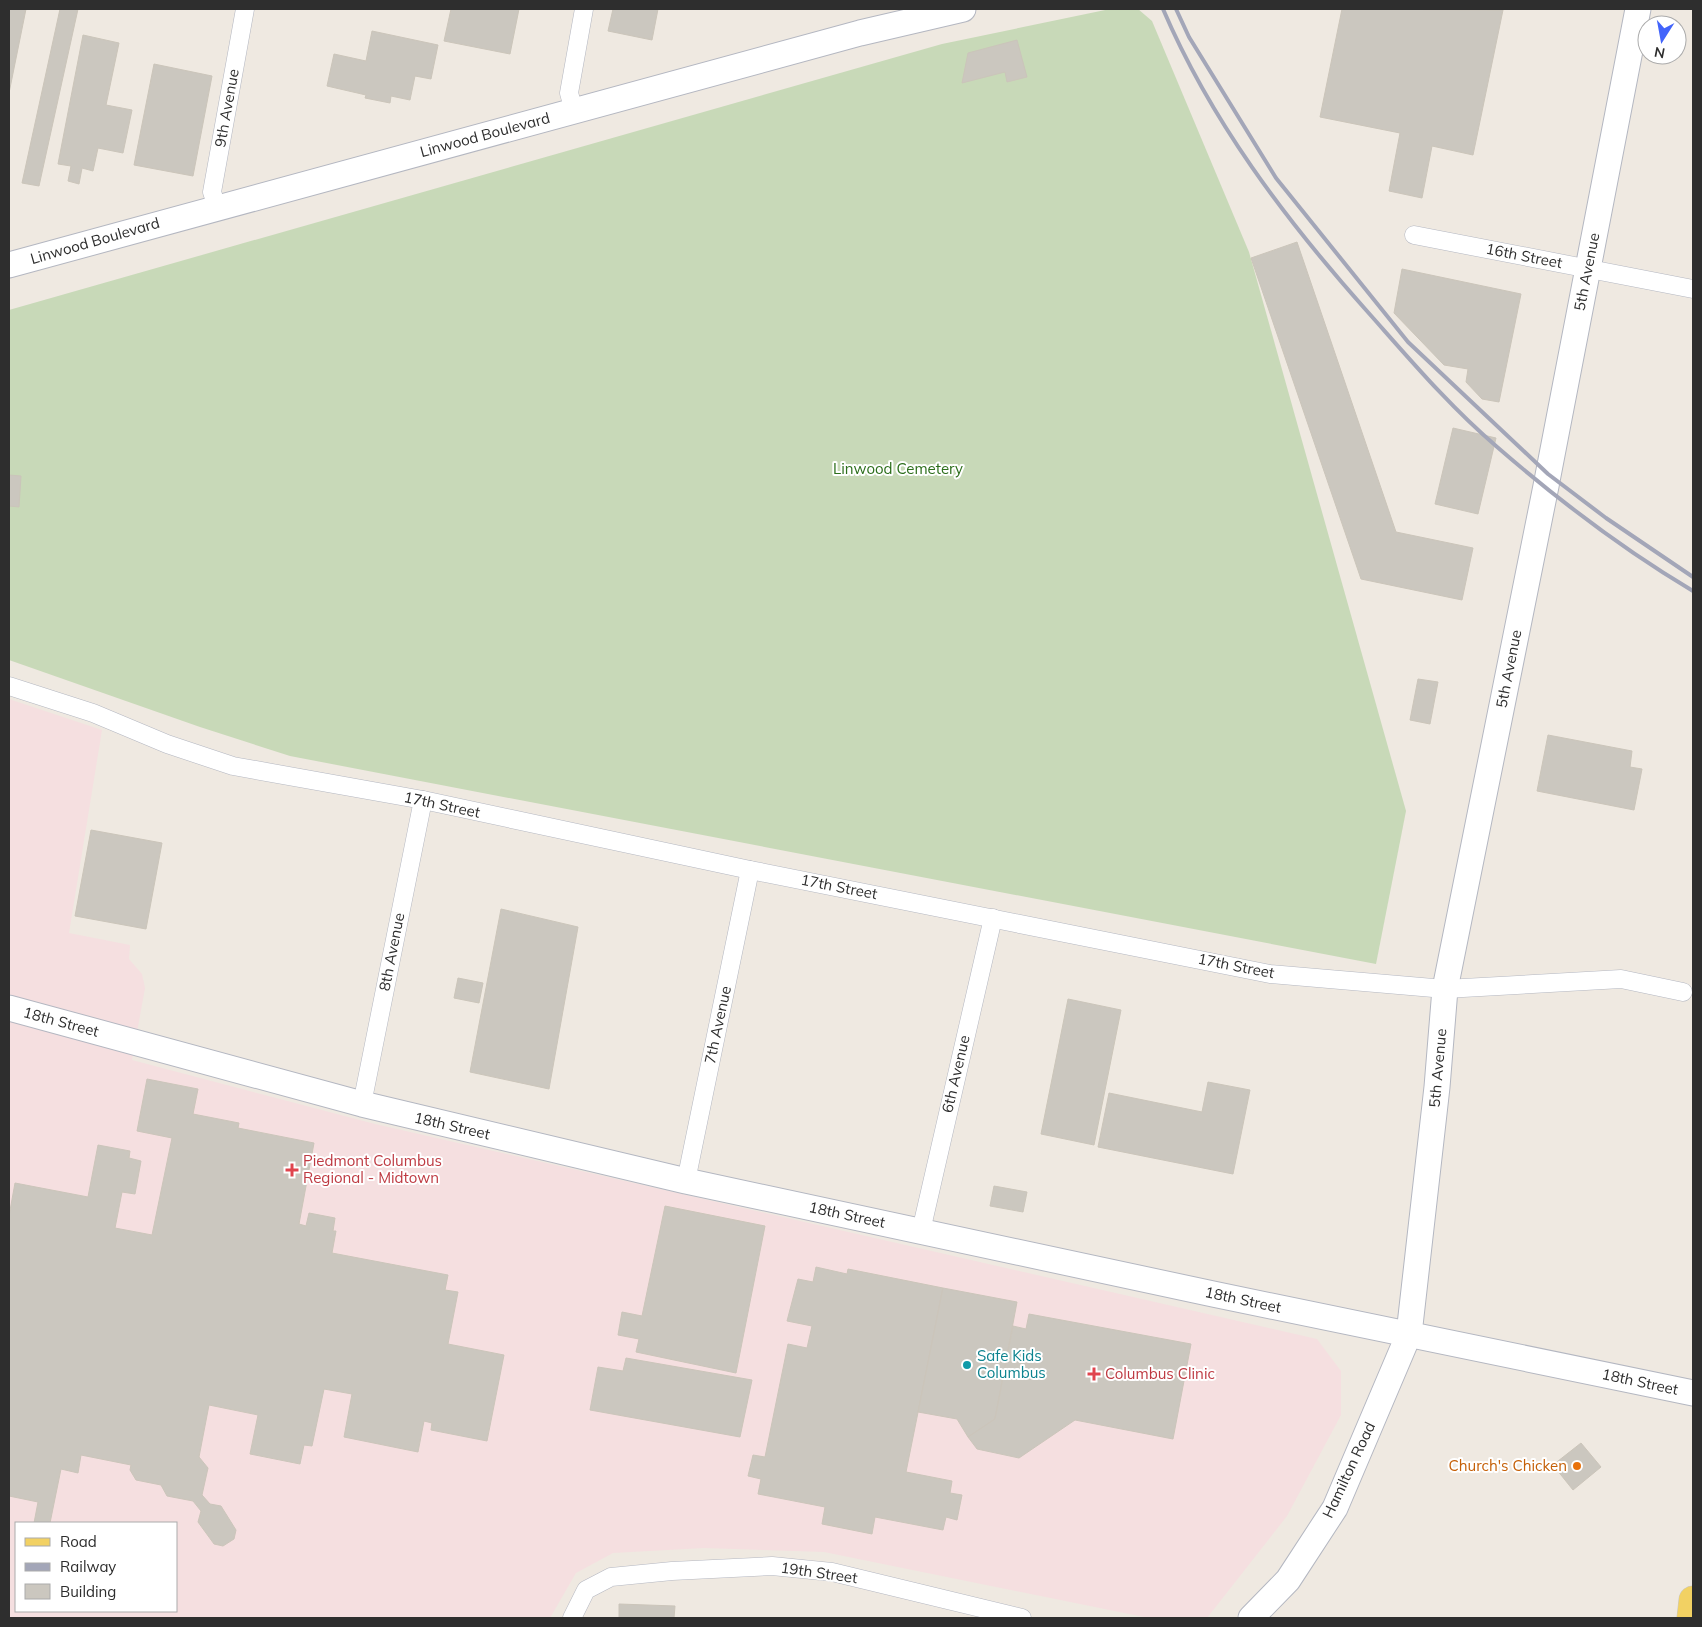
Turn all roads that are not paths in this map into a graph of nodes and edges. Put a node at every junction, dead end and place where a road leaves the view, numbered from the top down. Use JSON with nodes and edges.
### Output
{"nodes":[{"id":1,"x":244,"y":9,"type":"edge"},
{"id":2,"x":584,"y":9,"type":"edge"},
{"id":3,"x":963,"y":9,"type":"edge"},
{"id":4,"x":1638,"y":9,"type":"edge"},
{"id":5,"x":900,"y":15,"type":"edge"},
{"id":6,"x":574,"y":111,"type":"junction"},
{"id":7,"x":217,"y":208,"type":"junction"},
{"id":8,"x":1414,"y":235,"type":"dead end"},
{"id":9,"x":9,"y":265,"type":"edge"},
{"id":10,"x":1588,"y":268,"type":"junction"},
{"id":11,"x":1693,"y":289,"type":"edge"},
{"id":12,"x":9,"y":686,"type":"edge"},
{"id":13,"x":423,"y":800,"type":"junction"},
{"id":14,"x":750,"y":870,"type":"junction"},
{"id":15,"x":993,"y":918,"type":"junction"},
{"id":16,"x":1444,"y":989,"type":"junction"},
{"id":17,"x":1684,"y":992,"type":"dead end"},
{"id":18,"x":9,"y":1008,"type":"edge"},
{"id":19,"x":362,"y":1104,"type":"junction"},
{"id":20,"x":686,"y":1181,"type":"junction"},
{"id":21,"x":920,"y":1231,"type":"junction"},
{"id":22,"x":1409,"y":1334,"type":"junction"},
{"id":23,"x":1693,"y":1393,"type":"edge"},
{"id":24,"x":1693,"y":1600,"type":"edge"},
{"id":25,"x":572,"y":1618,"type":"edge"},
{"id":26,"x":1022,"y":1618,"type":"edge"},
{"id":27,"x":1250,"y":1618,"type":"edge"},
{"id":28,"x":1690,"y":1618,"type":"edge"}],
"edges":[{"from":1,"to":7,"type":"street","name":"9th Avenue"},
{"from":2,"to":6,"type":"street"},
{"from":3,"to":5,"type":"street","name":"Linwood Boulevard"},
{"from":4,"to":10,"type":"street","name":"5th Avenue"},
{"from":5,"to":6,"type":"street","name":"Linwood Boulevard"},
{"from":6,"to":7,"type":"street","name":"Linwood Boulevard"},
{"from":7,"to":9,"type":"street","name":"Linwood Boulevard"},
{"from":8,"to":10,"type":"street","name":"16th Street"},
{"from":10,"to":11,"type":"street","name":"16th Street"},
{"from":10,"to":16,"type":"street","name":"5th Avenue"},
{"from":12,"to":13,"type":"street","name":"17th Street"},
{"from":13,"to":14,"type":"street","name":"17th Street"},
{"from":13,"to":19,"type":"street","name":"8th Avenue"},
{"from":14,"to":15,"type":"street","name":"17th Street"},
{"from":14,"to":20,"type":"street","name":"7th Avenue"},
{"from":15,"to":16,"type":"street","name":"17th Street"},
{"from":15,"to":21,"type":"street","name":"6th Avenue"},
{"from":16,"to":17,"type":"street","name":"17th Street"},
{"from":16,"to":22,"type":"street","name":"5th Avenue"},
{"from":18,"to":19,"type":"street","name":"18th Street"},
{"from":19,"to":20,"type":"street","name":"18th Street"},
{"from":20,"to":21,"type":"street","name":"18th Street"},
{"from":21,"to":22,"type":"street","name":"18th Street"},
{"from":22,"to":23,"type":"street","name":"18th Street"},
{"from":22,"to":27,"type":"street","name":"Hamilton Road"},
{"from":24,"to":28,"type":"main road"},
{"from":25,"to":26,"type":"street","name":"19th Street"}]}
